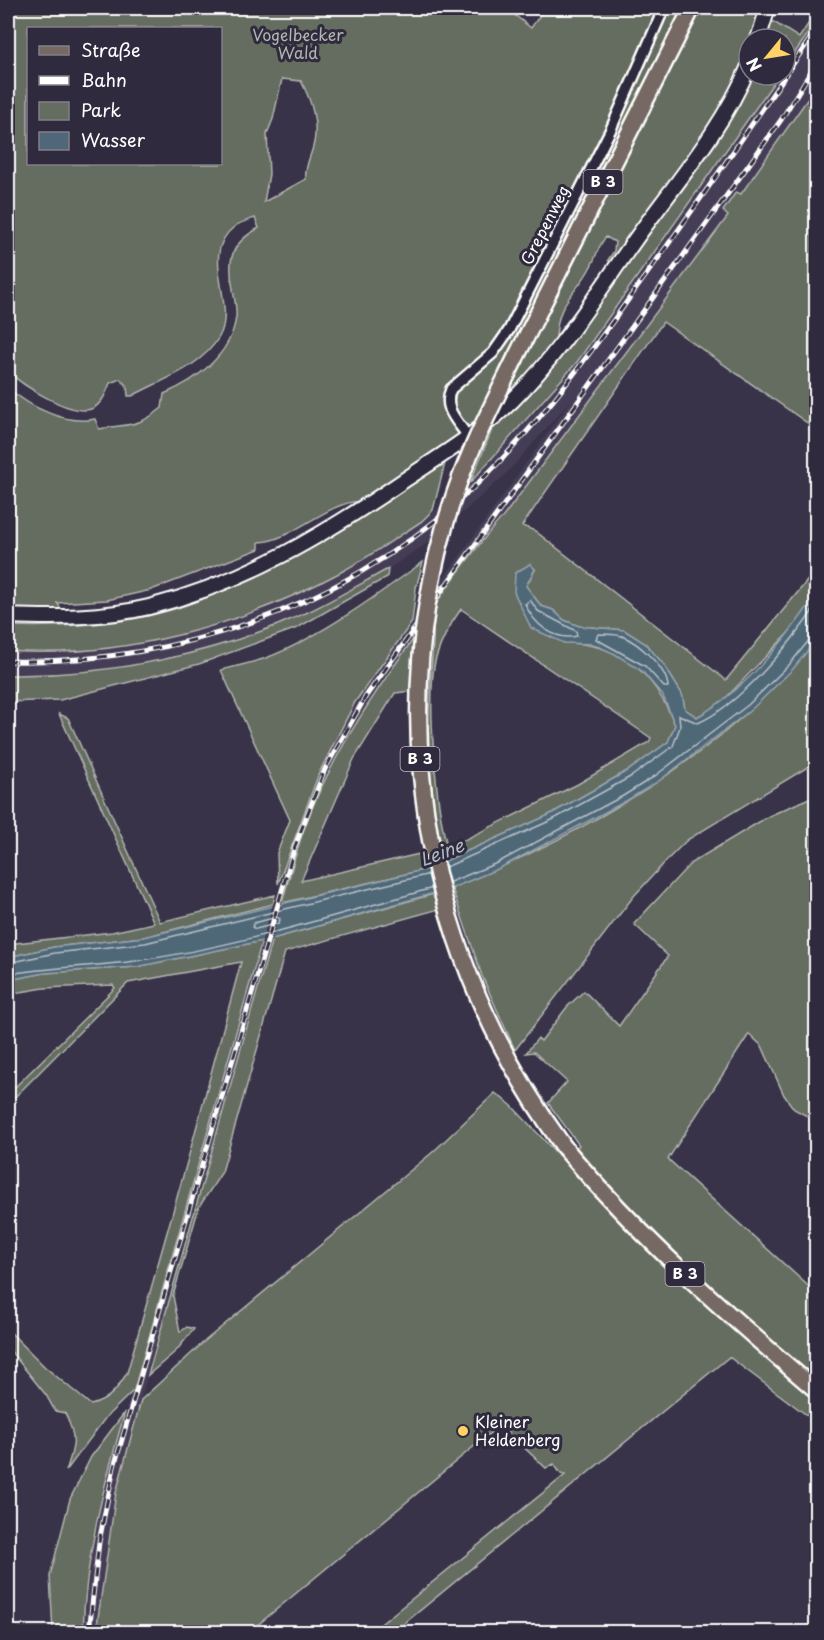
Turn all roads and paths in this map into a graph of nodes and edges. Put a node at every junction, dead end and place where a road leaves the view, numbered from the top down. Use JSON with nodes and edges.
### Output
{"nodes":[{"id":1,"x":664,"y":8,"type":"edge"},
{"id":2,"x":692,"y":8,"type":"edge"},
{"id":3,"x":768,"y":8,"type":"edge"},
{"id":4,"x":762,"y":27,"type":"edge"},
{"id":5,"x":737,"y":87,"type":"edge"},
{"id":6,"x":468,"y":436,"type":"junction"},
{"id":7,"x":8,"y":616,"type":"edge"},
{"id":8,"x":816,"y":1389,"type":"edge"}],
"edges":[{"from":1,"to":6,"type":"street","name":"Grepenweg"},
{"from":2,"to":8,"type":"main road","number":"B 3","bridge":true},
{"from":3,"to":4,"type":"street"},
{"from":5,"to":6,"type":"street"},
{"from":6,"to":7,"type":"street"}]}
